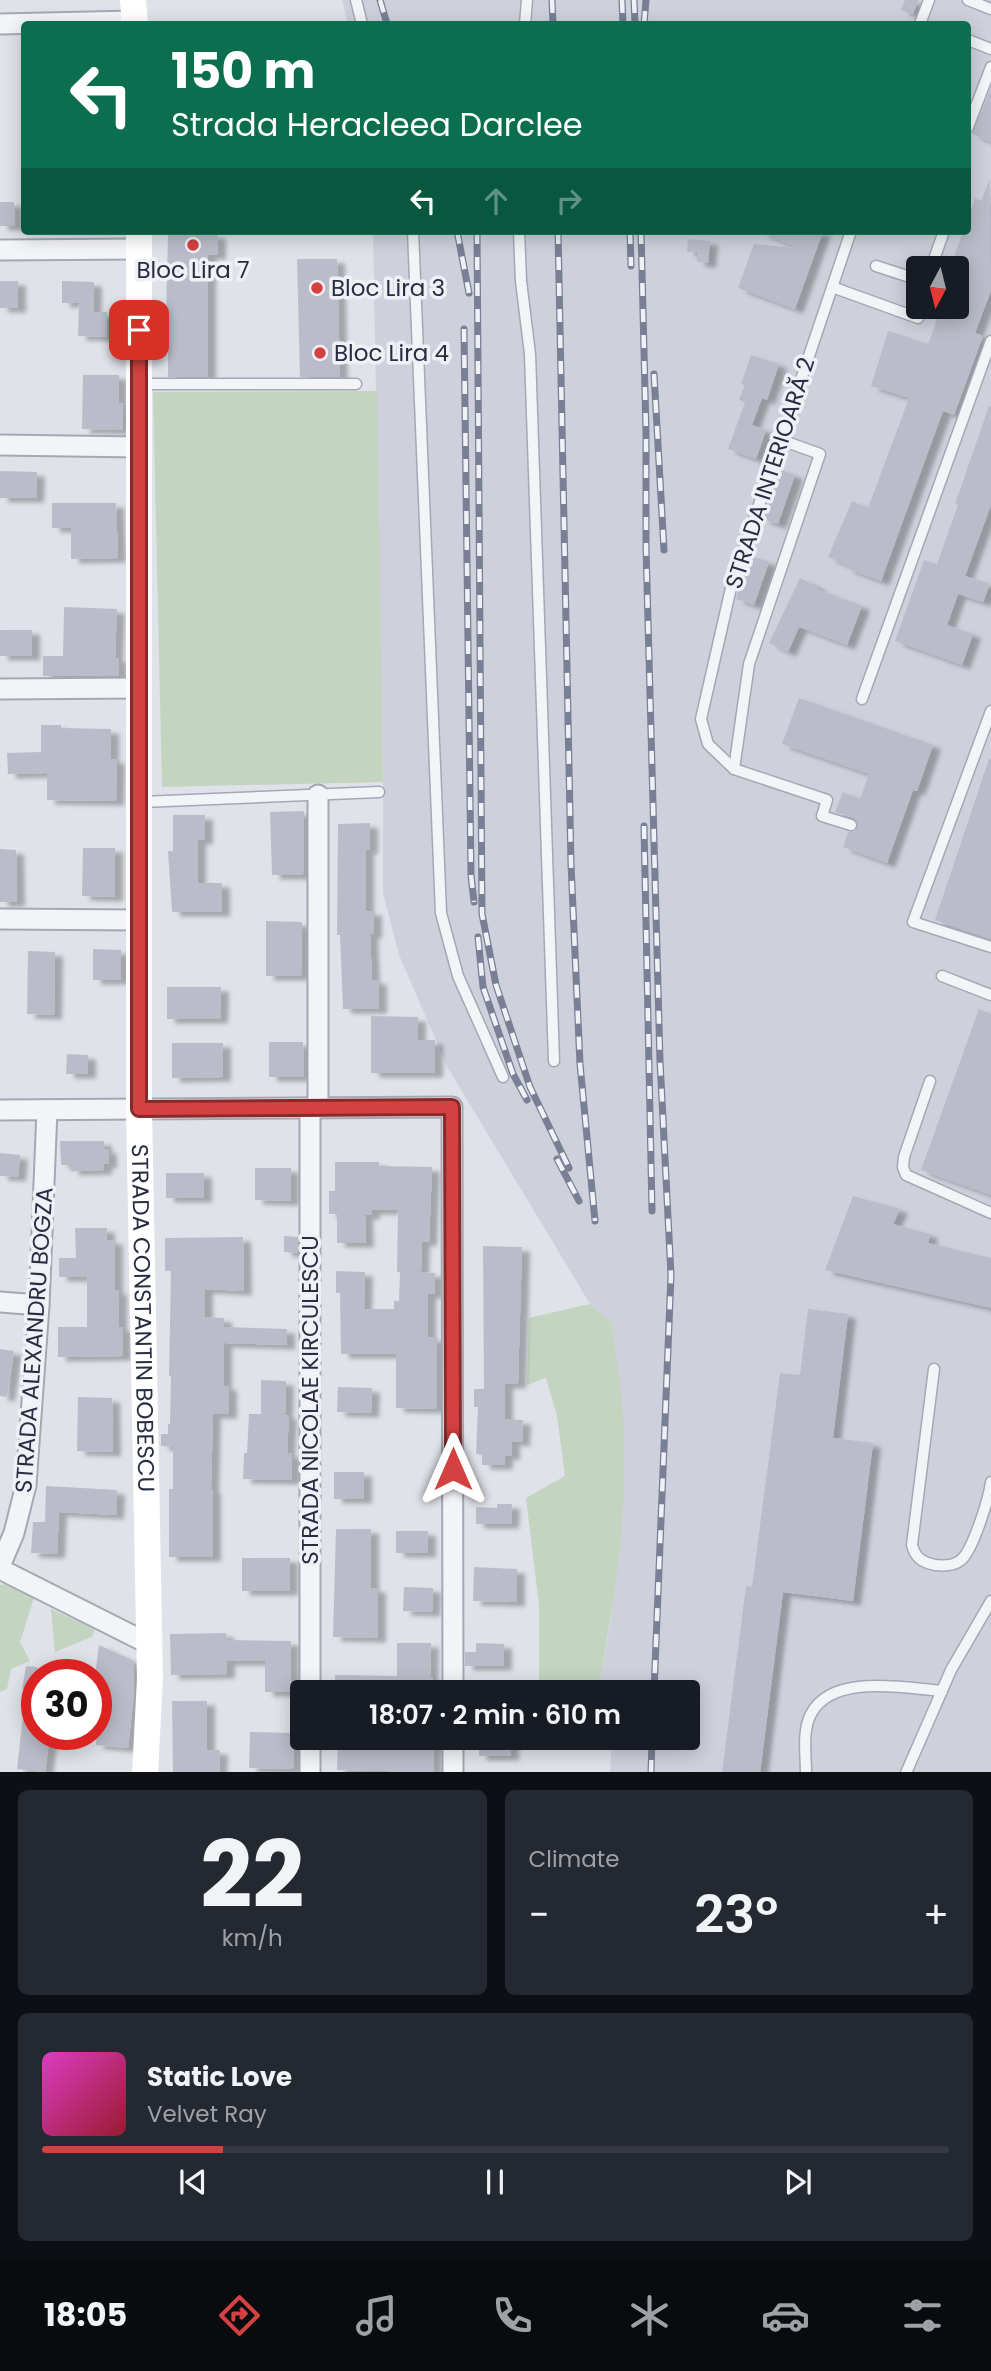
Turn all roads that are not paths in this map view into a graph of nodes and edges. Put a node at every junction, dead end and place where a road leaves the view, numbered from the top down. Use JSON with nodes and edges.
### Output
{"nodes":[{"id":1,"x":356,"y":0,"type":"edge"},
{"id":2,"x":527,"y":0,"type":"edge"},
{"id":3,"x":929,"y":0,"type":"edge"},
{"id":4,"x":968,"y":0,"type":"edge"},
{"id":5,"x":991,"y":9,"type":"edge"},
{"id":6,"x":134,"y":15,"type":"edge"},
{"id":7,"x":45,"y":21,"type":"edge"},
{"id":8,"x":361,"y":21,"type":"edge"},
{"id":9,"x":525,"y":21,"type":"edge"},
{"id":10,"x":923,"y":21,"type":"edge"},
{"id":11,"x":21,"y":23,"type":"edge"},
{"id":12,"x":0,"y":24,"type":"edge"},
{"id":13,"x":971,"y":41,"type":"edge"},
{"id":14,"x":991,"y":49,"type":"edge"},
{"id":15,"x":991,"y":67,"type":"edge"},
{"id":16,"x":971,"y":119,"type":"edge"},
{"id":17,"x":414,"y":235,"type":"edge"},
{"id":18,"x":519,"y":235,"type":"edge"},
{"id":19,"x":850,"y":235,"type":"edge"},
{"id":20,"x":943,"y":235,"type":"edge"},
{"id":21,"x":139,"y":240,"type":"edge"},
{"id":22,"x":0,"y":250,"type":"edge"},
{"id":23,"x":935,"y":256,"type":"edge"},
{"id":24,"x":876,"y":266,"type":"dead end"},
{"id":25,"x":906,"y":276,"type":"edge"},
{"id":26,"x":832,"y":287,"type":"junction"},
{"id":27,"x":906,"y":314,"type":"edge"},
{"id":28,"x":991,"y":341,"type":"edge"},
{"id":29,"x":139,"y":384,"type":"junction"},
{"id":30,"x":356,"y":384,"type":"dead end"},
{"id":31,"x":781,"y":440,"type":"junction"},
{"id":32,"x":0,"y":444,"type":"edge"},
{"id":33,"x":139,"y":447,"type":"junction"},
{"id":34,"x":139,"y":688,"type":"junction"},
{"id":35,"x":0,"y":689,"type":"edge"},
{"id":36,"x":862,"y":699,"type":"dead end"},
{"id":37,"x":991,"y":711,"type":"edge"},
{"id":38,"x":734,"y":769,"type":"junction"},
{"id":39,"x":379,"y":792,"type":"dead end"},
{"id":40,"x":318,"y":795,"type":"junction"},
{"id":41,"x":139,"y":802,"type":"junction"},
{"id":42,"x":851,"y":825,"type":"dead end"},
{"id":43,"x":0,"y":919,"type":"edge"},
{"id":44,"x":139,"y":920,"type":"junction"},
{"id":45,"x":991,"y":947,"type":"edge"},
{"id":46,"x":942,"y":976,"type":"dead end"},
{"id":47,"x":991,"y":995,"type":"edge"},
{"id":48,"x":554,"y":1061,"type":"dead end"},
{"id":49,"x":503,"y":1077,"type":"dead end"},
{"id":50,"x":930,"y":1081,"type":"dead end"},
{"id":51,"x":314,"y":1108,"type":"junction"},
{"id":52,"x":139,"y":1109,"type":"junction"},
{"id":53,"x":0,"y":1110,"type":"edge"},
{"id":54,"x":47,"y":1110,"type":"junction"},
{"id":55,"x":991,"y":1213,"type":"edge"},
{"id":56,"x":0,"y":1302,"type":"edge"},
{"id":57,"x":39,"y":1305,"type":"junction"},
{"id":58,"x":934,"y":1369,"type":"dead end"},
{"id":59,"x":991,"y":1482,"type":"edge"},
{"id":60,"x":0,"y":1567,"type":"edge"},
{"id":61,"x":991,"y":1601,"type":"edge"},
{"id":62,"x":149,"y":1644,"type":"junction"},
{"id":63,"x":310,"y":1680,"type":"edge"},
{"id":64,"x":453,"y":1680,"type":"edge"},
{"id":65,"x":942,"y":1691,"type":"junction"},
{"id":66,"x":310,"y":1750,"type":"edge"},
{"id":67,"x":453,"y":1750,"type":"edge"},
{"id":68,"x":145,"y":1772,"type":"edge"},
{"id":69,"x":310,"y":1772,"type":"edge"},
{"id":70,"x":453,"y":1772,"type":"edge"},
{"id":71,"x":806,"y":1772,"type":"edge"},
{"id":72,"x":906,"y":1772,"type":"edge"}],
"edges":[{"from":1,"to":8,"type":"lane"},
{"from":2,"to":9,"type":"lane"},
{"from":3,"to":10,"type":"lane"},
{"from":4,"to":5,"type":"lane"},
{"from":6,"to":7,"type":"street"},
{"from":11,"to":12,"type":"street"},
{"from":13,"to":14,"type":"lane"},
{"from":15,"to":16,"type":"lane"},
{"from":17,"to":49,"type":"lane"},
{"from":18,"to":48,"type":"lane"},
{"from":19,"to":26,"type":"lane","name":"STRADA INTERIOARĂ 2"},
{"from":20,"to":23,"type":"lane"},
{"from":21,"to":22,"type":"street"},
{"from":21,"to":29,"type":"street","name":"STRADA CONSTANTIN BOBESCU"},
{"from":24,"to":25,"type":"lane"},
{"from":26,"to":27,"type":"lane"},
{"from":26,"to":31,"type":"lane","name":"STRADA INTERIOARĂ 2"},
{"from":28,"to":36,"type":"lane"},
{"from":29,"to":30,"type":"lane"},
{"from":29,"to":33,"type":"street","name":"STRADA CONSTANTIN BOBESCU"},
{"from":31,"to":38,"type":"lane","name":"STRADA INTERIOARĂ 2"},
{"from":31,"to":38,"type":"lane"},
{"from":32,"to":33,"type":"street"},
{"from":33,"to":34,"type":"street","name":"STRADA CONSTANTIN BOBESCU"},
{"from":34,"to":35,"type":"street"},
{"from":34,"to":41,"type":"street","name":"STRADA CONSTANTIN BOBESCU"},
{"from":37,"to":45,"type":"lane"},
{"from":38,"to":42,"type":"lane"},
{"from":39,"to":40,"type":"lane"},
{"from":40,"to":41,"type":"lane"},
{"from":40,"to":51,"type":"street","name":"STRADA NICOLAE KIRCULESCU"},
{"from":41,"to":44,"type":"street","name":"STRADA CONSTANTIN BOBESCU"},
{"from":43,"to":44,"type":"street"},
{"from":44,"to":52,"type":"street","name":"STRADA CONSTANTIN BOBESCU"},
{"from":46,"to":47,"type":"lane"},
{"from":50,"to":55,"type":"lane"},
{"from":51,"to":52,"type":"street"},
{"from":51,"to":63,"type":"street","name":"STRADA NICOLAE KIRCULESCU"},
{"from":51,"to":64,"type":"street"},
{"from":52,"to":54,"type":"street"},
{"from":52,"to":62,"type":"street","name":"STRADA CONSTANTIN BOBESCU"},
{"from":53,"to":54,"type":"street"},
{"from":54,"to":57,"type":"street","name":"STRADA ALEXANDRU BOGZA"},
{"from":56,"to":57,"type":"street"},
{"from":57,"to":60,"type":"street","name":"STRADA ALEXANDRU BOGZA"},
{"from":58,"to":59,"type":"lane"},
{"from":60,"to":62,"type":"street"},
{"from":61,"to":65,"type":"lane"},
{"from":62,"to":68,"type":"street","name":"STRADA CONSTANTIN BOBESCU"},
{"from":65,"to":71,"type":"lane"},
{"from":65,"to":72,"type":"lane"},
{"from":66,"to":69,"type":"street"},
{"from":67,"to":70,"type":"street"}]}
